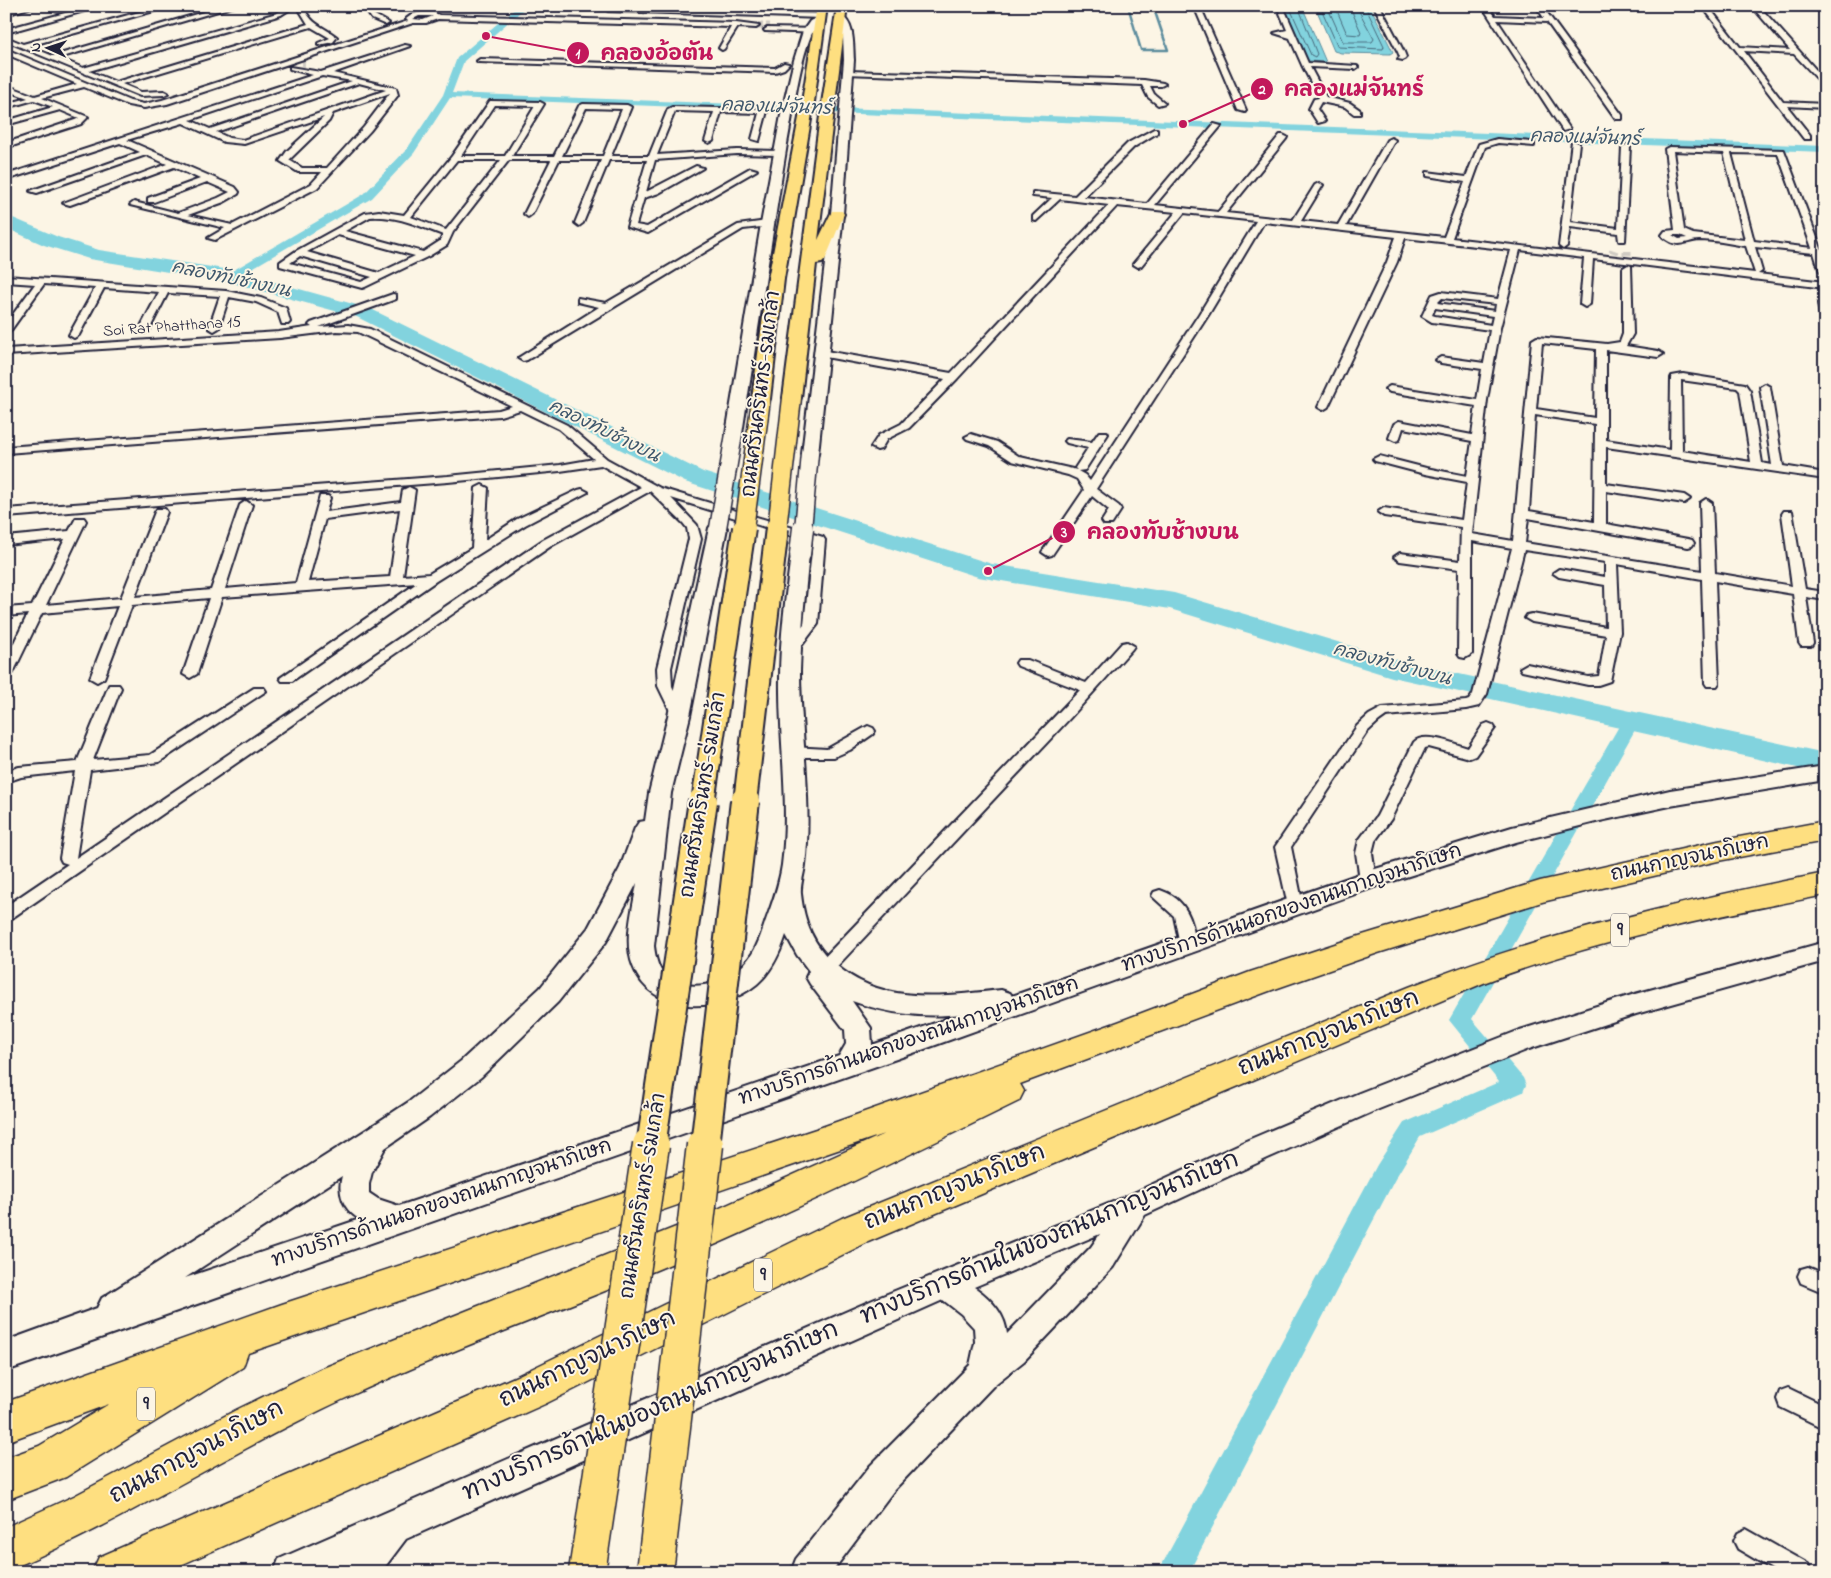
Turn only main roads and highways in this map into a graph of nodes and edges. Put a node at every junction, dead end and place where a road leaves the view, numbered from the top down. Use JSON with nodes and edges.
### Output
{"nodes":[{"id":1,"x":842,"y":6,"type":"edge"},
{"id":2,"x":842,"y":19,"type":"junction"},
{"id":3,"x":817,"y":22,"type":"edge"},
{"id":4,"x":837,"y":214,"type":"junction"},
{"id":5,"x":768,"y":219,"type":"junction"},
{"id":6,"x":776,"y":279,"type":"junction"},
{"id":7,"x":805,"y":287,"type":"junction"},
{"id":8,"x":1825,"y":773,"type":"edge"},
{"id":9,"x":660,"y":792,"type":"junction"},
{"id":10,"x":1825,"y":831,"type":"edge"},
{"id":11,"x":1825,"y":884,"type":"edge"},
{"id":12,"x":789,"y":888,"type":"junction"},
{"id":13,"x":804,"y":947,"type":"junction"},
{"id":14,"x":1825,"y":952,"type":"edge"},
{"id":15,"x":1039,"y":996,"type":"junction"},
{"id":16,"x":1129,"y":1031,"type":"junction"},
{"id":17,"x":849,"y":1064,"type":"junction"},
{"id":18,"x":376,"y":1139,"type":"junction"},
{"id":19,"x":1136,"y":1206,"type":"junction"},
{"id":20,"x":399,"y":1218,"type":"junction"},
{"id":21,"x":945,"y":1284,"type":"junction"},
{"id":22,"x":282,"y":1322,"type":"junction"},
{"id":23,"x":83,"y":1328,"type":"junction"},
{"id":24,"x":6,"y":1356,"type":"edge"},
{"id":25,"x":983,"y":1374,"type":"junction"},
{"id":26,"x":6,"y":1422,"type":"edge"},
{"id":27,"x":6,"y":1479,"type":"edge"},
{"id":28,"x":396,"y":1524,"type":"junction"},
{"id":29,"x":6,"y":1549,"type":"edge"},
{"id":30,"x":114,"y":1572,"type":"edge"},
{"id":31,"x":292,"y":1572,"type":"edge"},
{"id":32,"x":362,"y":1572,"type":"edge"},
{"id":33,"x":587,"y":1572,"type":"edge"},
{"id":34,"x":655,"y":1572,"type":"edge"},
{"id":35,"x":809,"y":1572,"type":"edge"}],
"edges":[{"from":1,"to":2,"type":"main road","name":"ถนนศรีนครินทร์-ร่มเกล้า"},
{"from":2,"to":4,"type":"main road","name":"ถนนศรีนครินทร์-ร่มเกล้า"},
{"from":2,"to":7,"type":"main road","name":"ถนนศรีนครินทร์-ร่มเกล้า"},
{"from":3,"to":5,"type":"main road","name":"ถนนศรีนครินทร์-ร่มเกล้า"},
{"from":3,"to":6,"type":"main road","name":"ถนนศรีนครินทร์-ร่มเกล้า"},
{"from":4,"to":7,"type":"main road"},
{"from":4,"to":12,"type":"main road","name":"ถนนศรีนครินทร์-ร่มเกล้า","bridge":true},
{"from":5,"to":6,"type":"main road"},
{"from":5,"to":9,"type":"main road","name":"ถนนศรีนครินทร์-ร่มเกล้า","bridge":true},
{"from":6,"to":33,"type":"main road","name":"ถนนศรีนครินทร์-ร่มเกล้า","bridge":true},
{"from":7,"to":34,"type":"main road","name":"ถนนศรีนครินทร์-ร่มเกล้า","bridge":true},
{"from":8,"to":15,"type":"main road","name":"ทางบริการด้านนอกของถนนกาญจนาภิเษก"},
{"from":9,"to":12,"type":"main road"},
{"from":9,"to":18,"type":"main road"},
{"from":10,"to":16,"type":"highway","name":"ถนนกาญจนาภิเษก","number":"9"},
{"from":11,"to":30,"type":"highway","name":"ถนนกาญจนาภิเษก","number":"9"},
{"from":12,"to":13,"type":"main road"},
{"from":13,"to":15,"type":"main road"},
{"from":13,"to":17,"type":"main road"},
{"from":14,"to":19,"type":"main road","name":"ทางบริการด้านในของถนนกาญจนาภิเษก"},
{"from":15,"to":17,"type":"main road","name":"ทางบริการด้านนอกของถนนกาญจนาภิเษก"},
{"from":16,"to":22,"type":"highway","name":"ถนนกาญจนาภิเษก","number":"9"},
{"from":16,"to":29,"type":"highway","name":"ถนนกาญจนาภิเษก","number":"9"},
{"from":17,"to":20,"type":"main road","name":"ทางบริการด้านนอกของถนนกาญจนาภิเษก"},
{"from":18,"to":20,"type":"main road"},
{"from":18,"to":23,"type":"main road"},
{"from":19,"to":21,"type":"main road","name":"ทางบริการด้านในของถนนกาญจนาภิเษก"},
{"from":19,"to":25,"type":"main road"},
{"from":20,"to":23,"type":"main road","name":"ทางบริการด้านนอกของถนนกาญจนาภิเษก"},
{"from":21,"to":25,"type":"main road"},
{"from":21,"to":28,"type":"main road","name":"ทางบริการด้านในของถนนกาญจนาภิเษก"},
{"from":22,"to":26,"type":"highway","name":"ถนนกาญจนาภิเษก","number":"9"},
{"from":22,"to":27,"type":"highway","name":"ถนนกาญจนาภิเษก","number":"9"},
{"from":23,"to":24,"type":"main road","name":"ทางบริการด้านนอกของถนนกาญจนาภิเษก"},
{"from":25,"to":35,"type":"main road"},
{"from":28,"to":31,"type":"main road","name":"ทางบริการด้านในของถนนกาญจนาภิเษก"},
{"from":28,"to":32,"type":"main road"}]}
